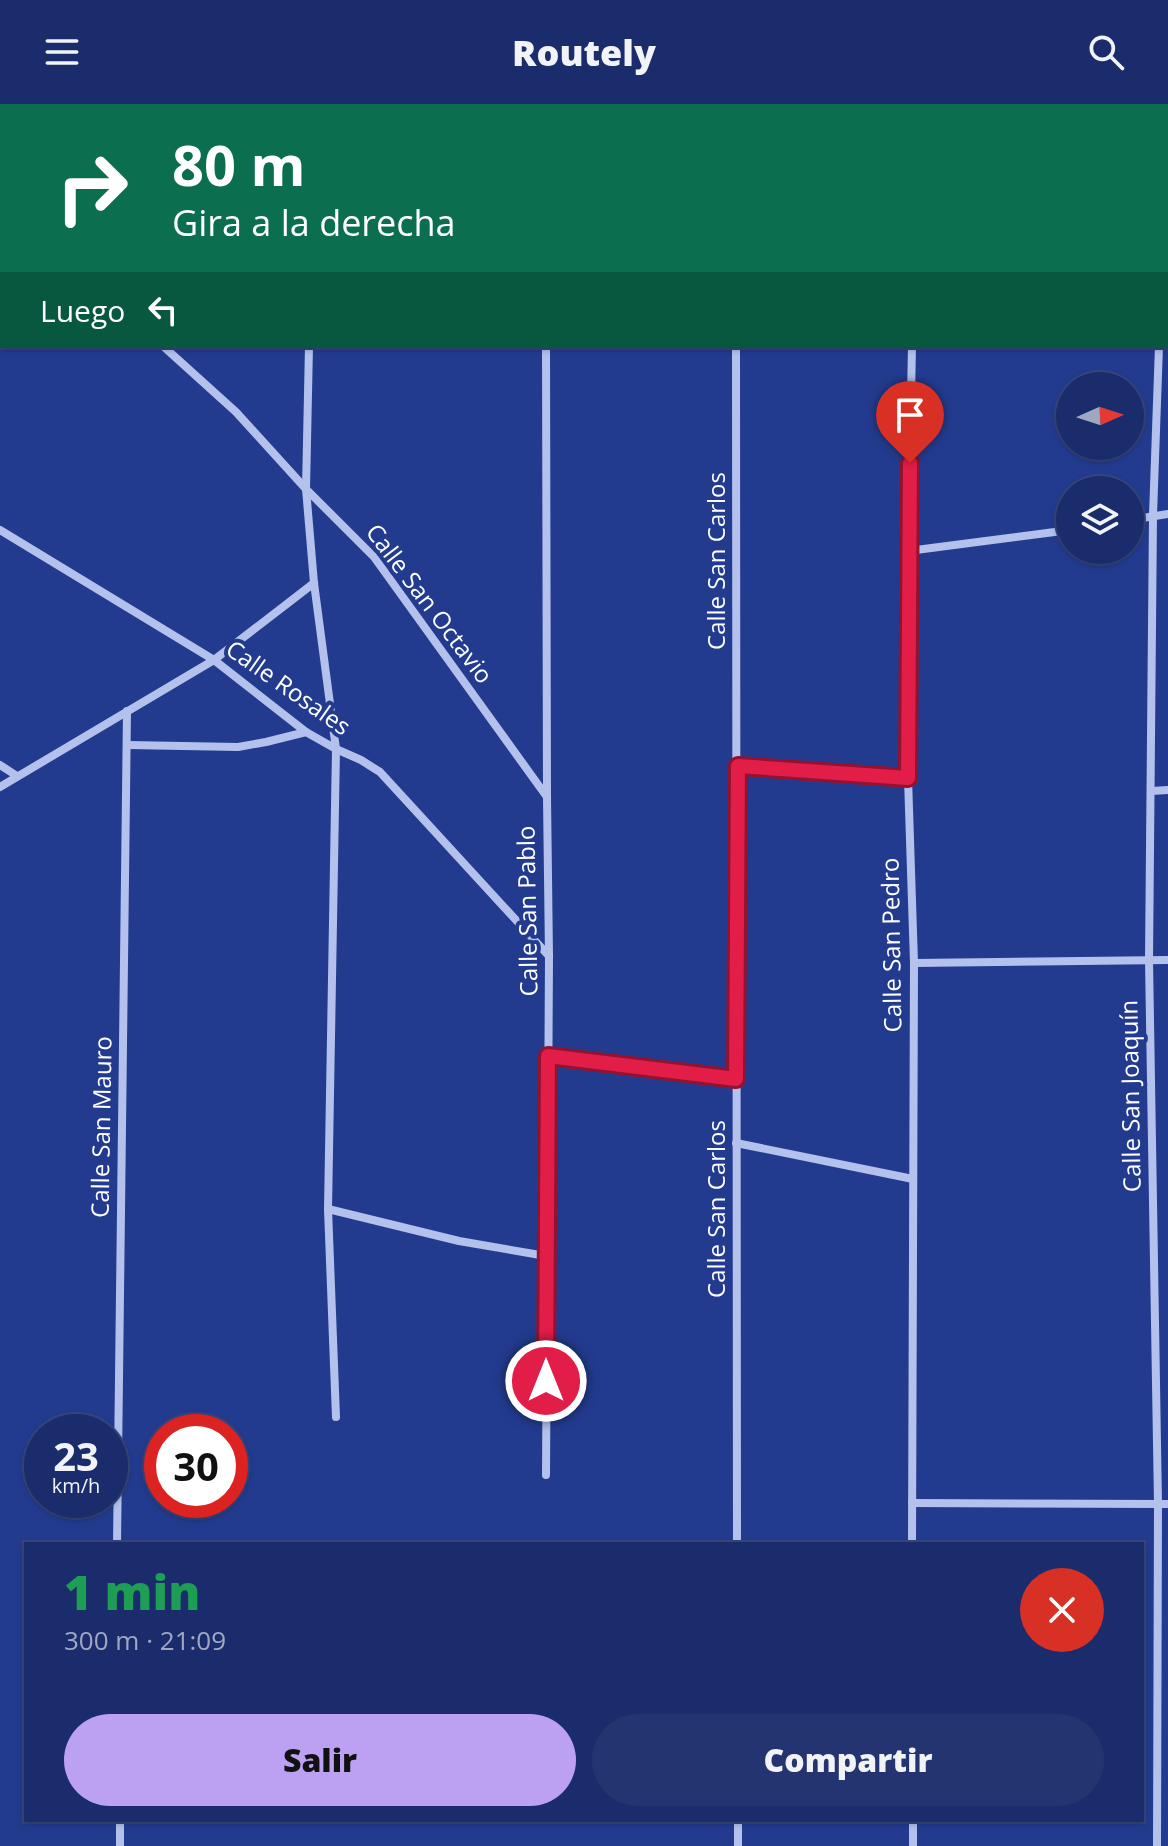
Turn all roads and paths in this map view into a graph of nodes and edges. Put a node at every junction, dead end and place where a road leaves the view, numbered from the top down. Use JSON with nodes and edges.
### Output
{"nodes":[{"id":1,"x":165,"y":348,"type":"edge"},
{"id":2,"x":309,"y":348,"type":"edge"},
{"id":3,"x":546,"y":348,"type":"edge"},
{"id":4,"x":736,"y":348,"type":"edge"},
{"id":5,"x":912,"y":348,"type":"edge"},
{"id":6,"x":1159,"y":348,"type":"edge"},
{"id":7,"x":1163,"y":369,"type":"edge"},
{"id":8,"x":306,"y":489,"type":"junction"},
{"id":9,"x":1168,"y":514,"type":"edge"},
{"id":10,"x":1153,"y":515,"type":"junction"},
{"id":11,"x":1144,"y":517,"type":"edge"},
{"id":12,"x":0,"y":530,"type":"edge"},
{"id":13,"x":1056,"y":532,"type":"edge"},
{"id":14,"x":908,"y":551,"type":"junction"},
{"id":15,"x":314,"y":583,"type":"junction"},
{"id":16,"x":214,"y":660,"type":"junction"},
{"id":17,"x":127,"y":711,"type":"junction"},
{"id":18,"x":306,"y":732,"type":"junction"},
{"id":19,"x":128,"y":745,"type":"junction"},
{"id":20,"x":336,"y":749,"type":"junction"},
{"id":21,"x":0,"y":765,"type":"edge"},
{"id":22,"x":738,"y":766,"type":"junction"},
{"id":23,"x":17,"y":776,"type":"junction"},
{"id":24,"x":908,"y":778,"type":"junction"},
{"id":25,"x":0,"y":787,"type":"edge"},
{"id":26,"x":1168,"y":790,"type":"edge"},
{"id":27,"x":1151,"y":791,"type":"junction"},
{"id":28,"x":547,"y":797,"type":"junction"},
{"id":29,"x":549,"y":957,"type":"junction"},
{"id":30,"x":1149,"y":960,"type":"junction"},
{"id":31,"x":1168,"y":960,"type":"edge"},
{"id":32,"x":914,"y":963,"type":"junction"},
{"id":33,"x":548,"y":1056,"type":"junction"},
{"id":34,"x":736,"y":1079,"type":"junction"},
{"id":35,"x":736,"y":1143,"type":"junction"},
{"id":36,"x":913,"y":1179,"type":"junction"},
{"id":37,"x":328,"y":1209,"type":"junction"},
{"id":38,"x":546,"y":1256,"type":"junction"},
{"id":39,"x":336,"y":1417,"type":"dead end"},
{"id":40,"x":546,"y":1475,"type":"dead end"},
{"id":41,"x":912,"y":1503,"type":"junction"},
{"id":42,"x":1163,"y":1504,"type":"edge"},
{"id":43,"x":117,"y":1542,"type":"edge"},
{"id":44,"x":737,"y":1542,"type":"edge"},
{"id":45,"x":912,"y":1542,"type":"edge"},
{"id":46,"x":120,"y":1822,"type":"edge"},
{"id":47,"x":738,"y":1822,"type":"edge"},
{"id":48,"x":913,"y":1822,"type":"edge"},
{"id":49,"x":120,"y":1846,"type":"edge"},
{"id":50,"x":738,"y":1846,"type":"edge"},
{"id":51,"x":913,"y":1846,"type":"edge"},
{"id":52,"x":1157,"y":1846,"type":"edge"}],
"edges":[{"from":1,"to":8,"type":"street","name":"Calle San Octavio"},
{"from":2,"to":8,"type":"street"},
{"from":3,"to":28,"type":"street","name":"Calle San Pablo"},
{"from":4,"to":22,"type":"street","name":"Calle San Carlos"},
{"from":5,"to":14,"type":"street","name":"Calle San Pedro"},
{"from":6,"to":7,"type":"street","name":"Calle San Joaquín"},
{"from":7,"to":10,"type":"street","name":"Calle San Joaquín"},
{"from":8,"to":15,"type":"street"},
{"from":8,"to":28,"type":"street","name":"Calle San Octavio"},
{"from":9,"to":10,"type":"street"},
{"from":10,"to":11,"type":"street"},
{"from":10,"to":27,"type":"street","name":"Calle San Joaquín"},
{"from":12,"to":16,"type":"street","name":"Calle Rosales"},
{"from":13,"to":14,"type":"street"},
{"from":14,"to":24,"type":"street","name":"Calle San Pedro"},
{"from":15,"to":16,"type":"street"},
{"from":15,"to":20,"type":"street"},
{"from":16,"to":17,"type":"street"},
{"from":16,"to":18,"type":"street","name":"Calle Rosales"},
{"from":17,"to":19,"type":"street","name":"Calle San Mauro"},
{"from":17,"to":23,"type":"street"},
{"from":18,"to":19,"type":"street"},
{"from":18,"to":20,"type":"street","name":"Calle Rosales"},
{"from":19,"to":43,"type":"street","name":"Calle San Mauro"},
{"from":20,"to":29,"type":"street","name":"Calle Rosales"},
{"from":20,"to":37,"type":"street"},
{"from":21,"to":23,"type":"street"},
{"from":22,"to":24,"type":"street"},
{"from":22,"to":34,"type":"street","name":"Calle San Carlos"},
{"from":23,"to":25,"type":"street"},
{"from":24,"to":32,"type":"street","name":"Calle San Pedro"},
{"from":26,"to":27,"type":"street"},
{"from":27,"to":30,"type":"street","name":"Calle San Joaquín"},
{"from":28,"to":29,"type":"street","name":"Calle San Pablo"},
{"from":29,"to":33,"type":"street","name":"Calle San Pablo"},
{"from":30,"to":31,"type":"street"},
{"from":30,"to":32,"type":"street"},
{"from":30,"to":42,"type":"street","name":"Calle San Joaquín"},
{"from":32,"to":36,"type":"street","name":"Calle San Pedro"},
{"from":33,"to":34,"type":"street"},
{"from":33,"to":38,"type":"street","name":"Calle San Pablo"},
{"from":34,"to":35,"type":"street","name":"Calle San Carlos"},
{"from":35,"to":36,"type":"street"},
{"from":35,"to":44,"type":"street","name":"Calle San Carlos"},
{"from":36,"to":41,"type":"street","name":"Calle San Pedro"},
{"from":37,"to":38,"type":"street"},
{"from":37,"to":39,"type":"street"},
{"from":38,"to":40,"type":"street","name":"Calle San Pablo"},
{"from":41,"to":42,"type":"street"},
{"from":41,"to":45,"type":"street","name":"Calle San Pedro"},
{"from":42,"to":52,"type":"street","name":"Calle San Joaquín"},
{"from":46,"to":49,"type":"street"},
{"from":47,"to":50,"type":"street"},
{"from":48,"to":51,"type":"street"}]}
